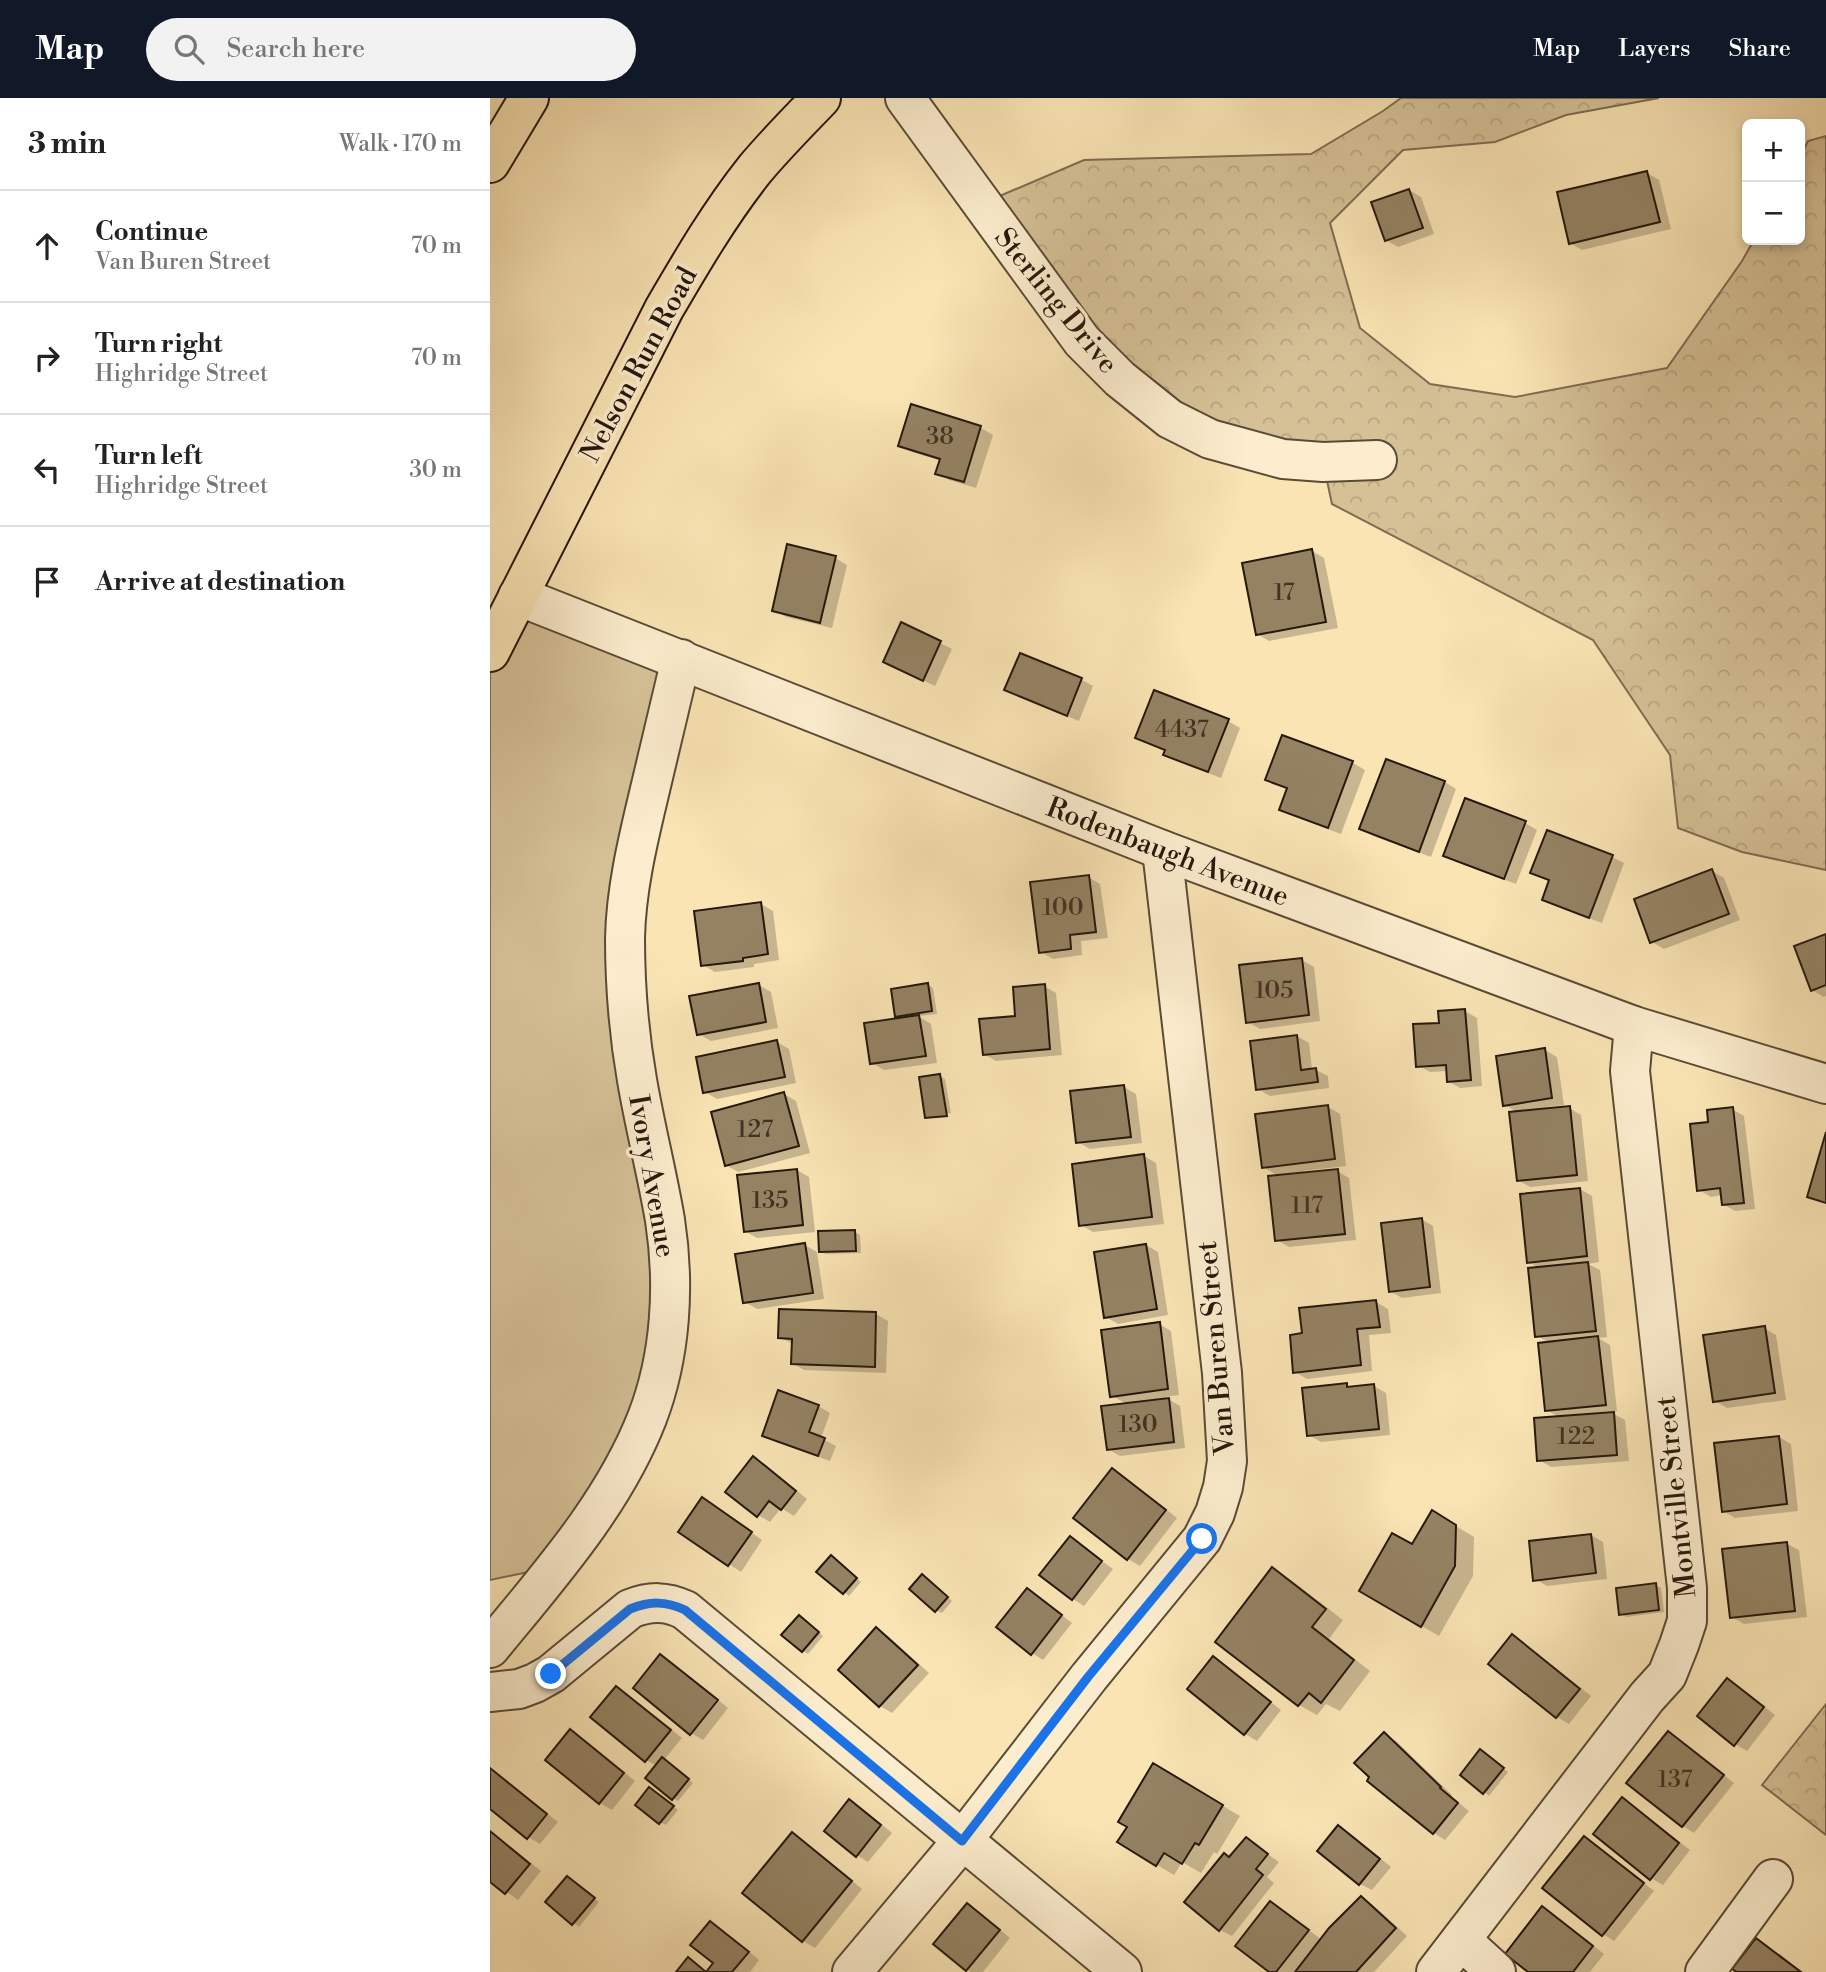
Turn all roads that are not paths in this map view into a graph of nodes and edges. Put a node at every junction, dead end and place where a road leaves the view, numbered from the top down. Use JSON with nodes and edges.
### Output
{"nodes":[{"id":1,"x":529,"y":98,"type":"edge"},
{"id":2,"x":821,"y":98,"type":"edge"},
{"id":3,"x":905,"y":98,"type":"edge"},
{"id":4,"x":490,"y":163,"type":"edge"},
{"id":5,"x":1377,"y":460,"type":"dead end"},
{"id":6,"x":518,"y":596,"type":"junction"},
{"id":7,"x":490,"y":652,"type":"edge"},
{"id":8,"x":681,"y":659,"type":"junction"},
{"id":9,"x":1161,"y":850,"type":"junction"},
{"id":10,"x":1634,"y":1026,"type":"junction"},
{"id":11,"x":1826,"y":1084,"type":"edge"},
{"id":12,"x":490,"y":1648,"type":"edge"},
{"id":13,"x":490,"y":1692,"type":"edge"},
{"id":14,"x":962,"y":1841,"type":"junction"},
{"id":15,"x":1773,"y":1879,"type":"dead end"},
{"id":16,"x":1461,"y":1940,"type":"junction"},
{"id":17,"x":852,"y":1972,"type":"edge"},
{"id":18,"x":1122,"y":1972,"type":"edge"},
{"id":19,"x":1436,"y":1972,"type":"edge"},
{"id":20,"x":1496,"y":1972,"type":"edge"},
{"id":21,"x":1705,"y":1972,"type":"edge"}],
"edges":[{"from":1,"to":4,"type":"main road"},
{"from":2,"to":6,"type":"main road","name":"Nelson Run Road"},
{"from":3,"to":5,"type":"street","name":"Sterling Drive"},
{"from":6,"to":7,"type":"main road","name":"Nelson Run Road"},
{"from":6,"to":8,"type":"street","name":"Rodenbaugh Avenue"},
{"from":8,"to":9,"type":"street","name":"Rodenbaugh Avenue"},
{"from":8,"to":12,"type":"street","name":"Ivory Avenue"},
{"from":9,"to":10,"type":"street","name":"Rodenbaugh Avenue"},
{"from":9,"to":14,"type":"street","name":"Van Buren Street"},
{"from":10,"to":11,"type":"street","name":"Rodenbaugh Avenue"},
{"from":10,"to":16,"type":"street","name":"Montville Street"},
{"from":13,"to":14,"type":"street"},
{"from":14,"to":17,"type":"street","name":"Van Buren Street"},
{"from":14,"to":18,"type":"street"},
{"from":15,"to":21,"type":"street"},
{"from":16,"to":19,"type":"street","name":"Montville Street"},
{"from":16,"to":20,"type":"street"}]}
